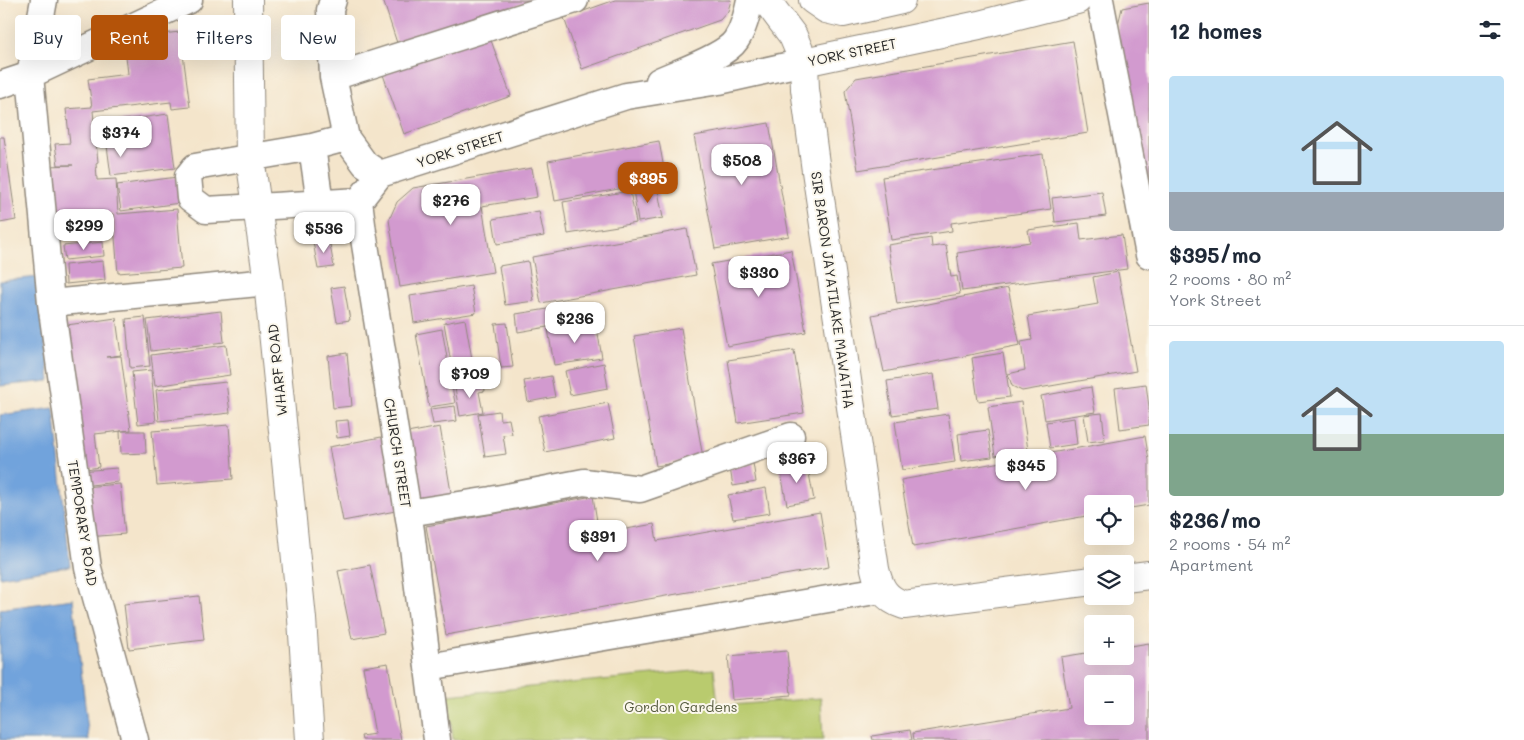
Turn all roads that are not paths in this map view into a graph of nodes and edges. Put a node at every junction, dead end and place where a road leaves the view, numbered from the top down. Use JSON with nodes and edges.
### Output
{"nodes":[{"id":1,"x":44,"y":0,"type":"edge"},
{"id":2,"x":189,"y":0,"type":"edge"},
{"id":3,"x":248,"y":0,"type":"edge"},
{"id":4,"x":333,"y":0,"type":"edge"},
{"id":5,"x":574,"y":0,"type":"edge"},
{"id":6,"x":750,"y":0,"type":"edge"},
{"id":7,"x":766,"y":0,"type":"edge"},
{"id":8,"x":793,"y":0,"type":"edge"},
{"id":9,"x":813,"y":0,"type":"edge"},
{"id":10,"x":901,"y":0,"type":"edge"},
{"id":11,"x":1077,"y":0,"type":"edge"},
{"id":12,"x":1100,"y":0,"type":"edge"},
{"id":13,"x":804,"y":62,"type":"junction"},
{"id":14,"x":30,"y":75,"type":"junction"},
{"id":15,"x":333,"y":77,"type":"junction"},
{"id":16,"x":0,"y":85,"type":"edge"},
{"id":17,"x":626,"y":96,"type":"junction"},
{"id":18,"x":346,"y":138,"type":"junction"},
{"id":19,"x":312,"y":146,"type":"junction"},
{"id":20,"x":250,"y":158,"type":"junction"},
{"id":21,"x":380,"y":174,"type":"junction"},
{"id":22,"x":359,"y":201,"type":"junction"},
{"id":23,"x":320,"y":203,"type":"junction"},
{"id":24,"x":258,"y":208,"type":"junction"},
{"id":25,"x":1149,"y":255,"type":"edge"},
{"id":26,"x":268,"y":282,"type":"junction"},
{"id":27,"x":51,"y":302,"type":"junction"},
{"id":28,"x":790,"y":436,"type":"dead end"},
{"id":29,"x":408,"y":513,"type":"junction"},
{"id":30,"x":1149,"y":575,"type":"edge"},
{"id":31,"x":1134,"y":577,"type":"edge"},
{"id":32,"x":1084,"y":582,"type":"edge"},
{"id":33,"x":881,"y":590,"type":"junction"},
{"id":34,"x":428,"y":667,"type":"junction"},
{"id":35,"x":135,"y":740,"type":"edge"},
{"id":36,"x":310,"y":740,"type":"edge"},
{"id":37,"x":437,"y":740,"type":"edge"}],
"edges":[{"from":1,"to":14,"type":"street","name":"TEMPORARY ROAD"},
{"from":2,"to":14,"type":"street"},
{"from":3,"to":20,"type":"main road","name":"WHARF ROAD"},
{"from":4,"to":15,"type":"street"},
{"from":5,"to":15,"type":"street"},
{"from":6,"to":17,"type":"street","name":"YORK STREET"},
{"from":7,"to":13,"type":"main road","name":"SIR BARON JAYATILAKE MAWATHA"},
{"from":8,"to":13,"type":"main road"},
{"from":9,"to":10,"type":"main road"},
{"from":11,"to":13,"type":"main road","name":"YORK STREET"},
{"from":12,"to":25,"type":"street"},
{"from":13,"to":17,"type":"street","name":"YORK STREET"},
{"from":13,"to":33,"type":"main road","name":"SIR BARON JAYATILAKE MAWATHA"},
{"from":14,"to":16,"type":"street"},
{"from":14,"to":27,"type":"street","name":"TEMPORARY ROAD"},
{"from":15,"to":18,"type":"street"},
{"from":17,"to":21,"type":"street","name":"YORK STREET"},
{"from":18,"to":19,"type":"street"},
{"from":18,"to":21,"type":"street"},
{"from":19,"to":20,"type":"street"},
{"from":19,"to":23,"type":"street"},
{"from":20,"to":24,"type":"main road","name":"WHARF ROAD"},
{"from":20,"to":24,"type":"street"},
{"from":21,"to":22,"type":"street"},
{"from":22,"to":23,"type":"street"},
{"from":22,"to":29,"type":"street","name":"CHURCH STREET"},
{"from":23,"to":24,"type":"street"},
{"from":24,"to":26,"type":"main road","name":"WHARF ROAD"},
{"from":26,"to":27,"type":"street"},
{"from":26,"to":36,"type":"main road","name":"WHARF ROAD"},
{"from":27,"to":35,"type":"street","name":"TEMPORARY ROAD"},
{"from":28,"to":29,"type":"street"},
{"from":29,"to":34,"type":"street","name":"CHURCH STREET"},
{"from":30,"to":31,"type":"main road"},
{"from":32,"to":33,"type":"main road"},
{"from":33,"to":34,"type":"street"},
{"from":34,"to":37,"type":"street","name":"CHURCH STREET"}]}
